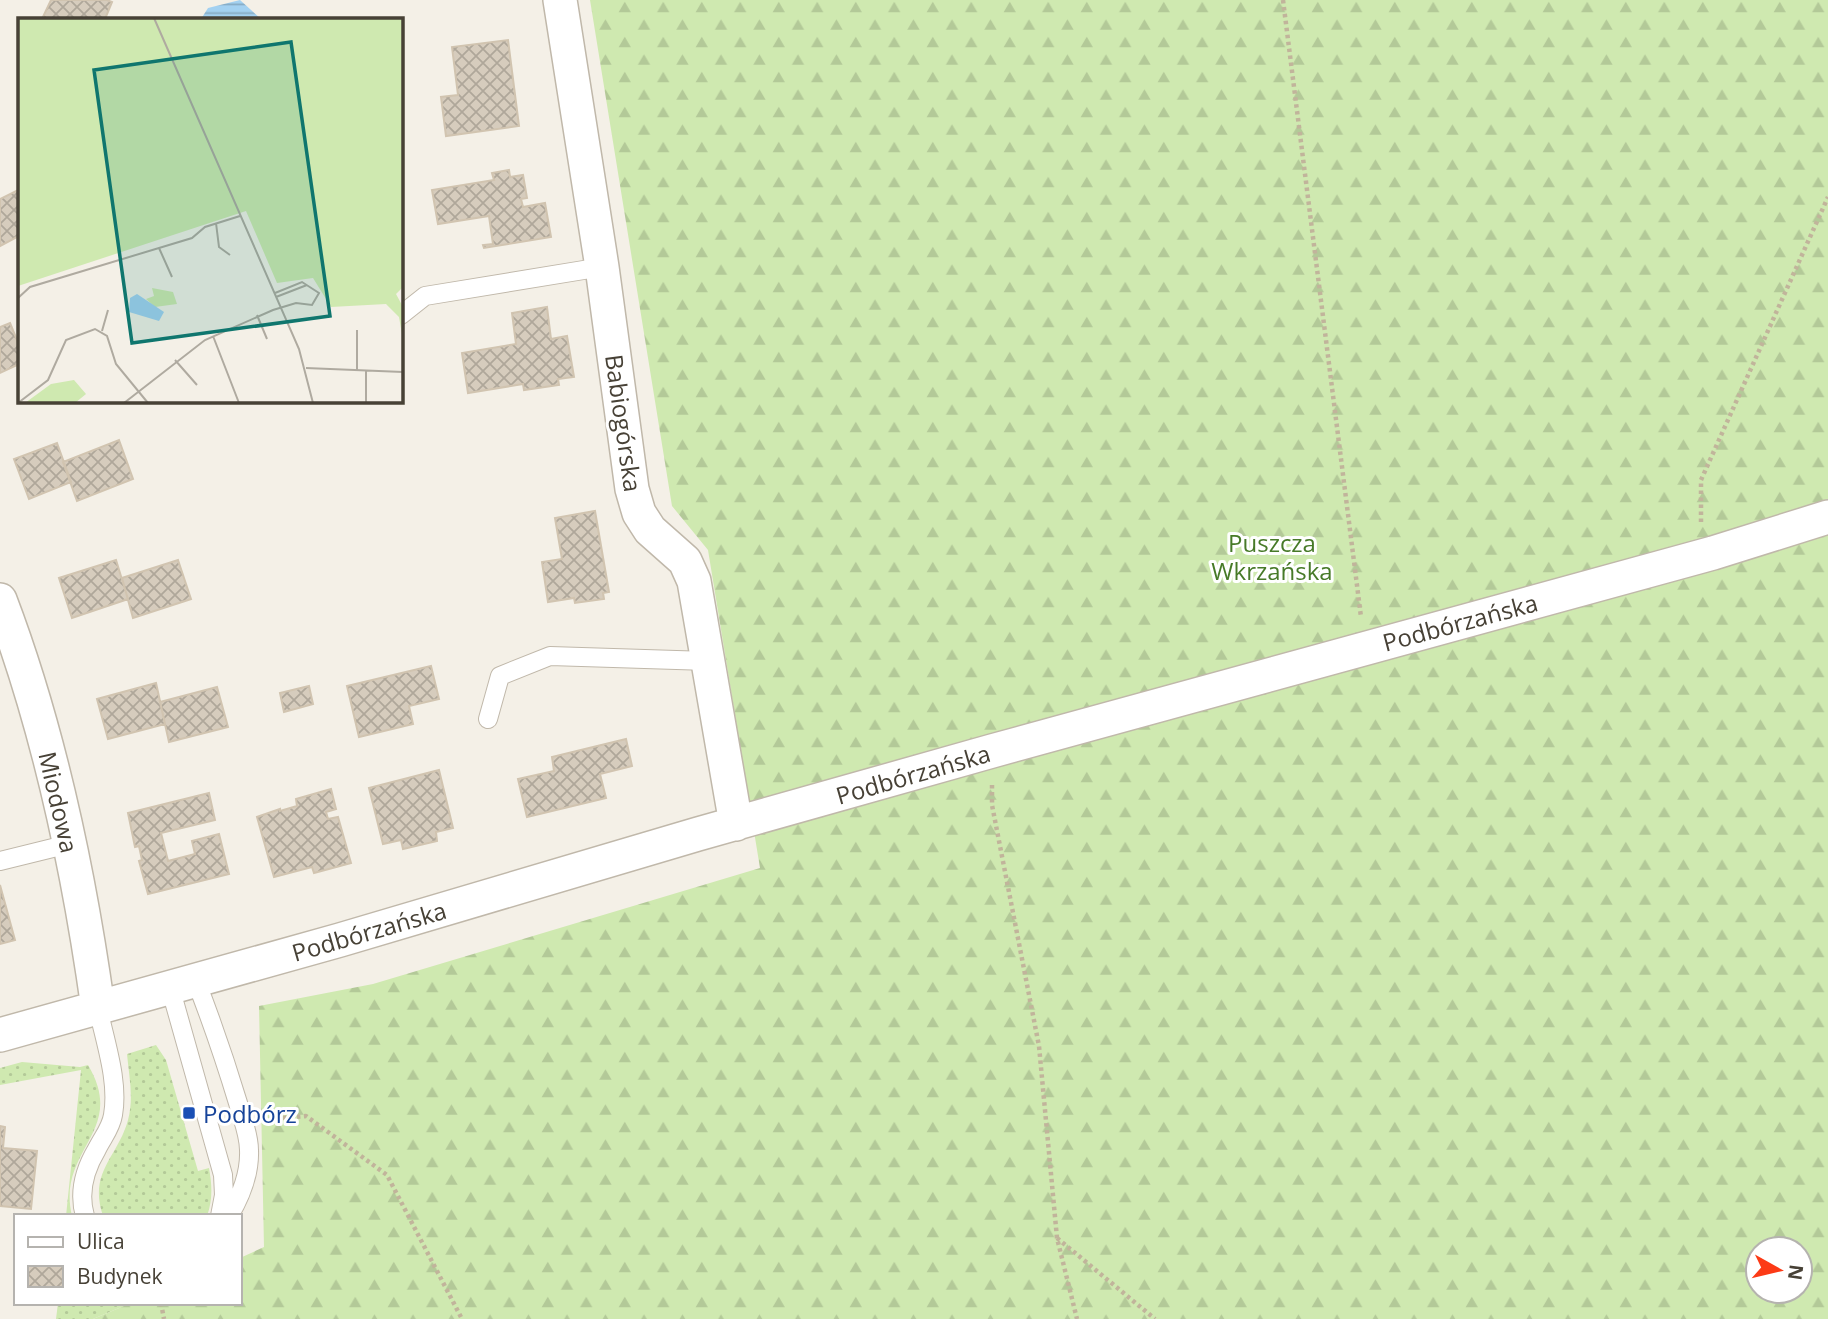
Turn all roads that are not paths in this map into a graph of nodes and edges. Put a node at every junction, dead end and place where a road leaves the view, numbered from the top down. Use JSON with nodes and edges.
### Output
{"nodes":[{"id":1,"x":560,"y":0,"type":"edge"},
{"id":2,"x":602,"y":267,"type":"junction"},
{"id":3,"x":402,"y":314,"type":"edge"},
{"id":4,"x":1828,"y":517,"type":"edge"},
{"id":5,"x":0,"y":600,"type":"edge"},
{"id":6,"x":708,"y":661,"type":"junction"},
{"id":7,"x":488,"y":719,"type":"dead end"},
{"id":8,"x":736,"y":824,"type":"junction"},
{"id":9,"x":69,"y":844,"type":"junction"},
{"id":10,"x":0,"y":861,"type":"edge"},
{"id":11,"x":183,"y":984,"type":"junction"},
{"id":12,"x":98,"y":1008,"type":"junction"},
{"id":13,"x":0,"y":1035,"type":"edge"},
{"id":14,"x":85,"y":1214,"type":"edge"},
{"id":15,"x":221,"y":1214,"type":"edge"},
{"id":16,"x":230,"y":1214,"type":"edge"}],
"edges":[{"from":1,"to":2,"type":"street","name":"Babiogórska"},
{"from":2,"to":3,"type":"lane"},
{"from":2,"to":6,"type":"street","name":"Babiogórska"},
{"from":4,"to":8,"type":"street","name":"Podbórzańska"},
{"from":5,"to":9,"type":"street","name":"Miodowa"},
{"from":6,"to":7,"type":"lane"},
{"from":6,"to":8,"type":"street","name":"Babiogórska"},
{"from":8,"to":11,"type":"street","name":"Podbórzańska"},
{"from":9,"to":10,"type":"lane"},
{"from":9,"to":12,"type":"street","name":"Miodowa"},
{"from":11,"to":12,"type":"street","name":"Podbórzańska"},
{"from":11,"to":15,"type":"lane"},
{"from":11,"to":16,"type":"lane"},
{"from":12,"to":13,"type":"street","name":"Podbórzańska"},
{"from":12,"to":14,"type":"lane"}]}
